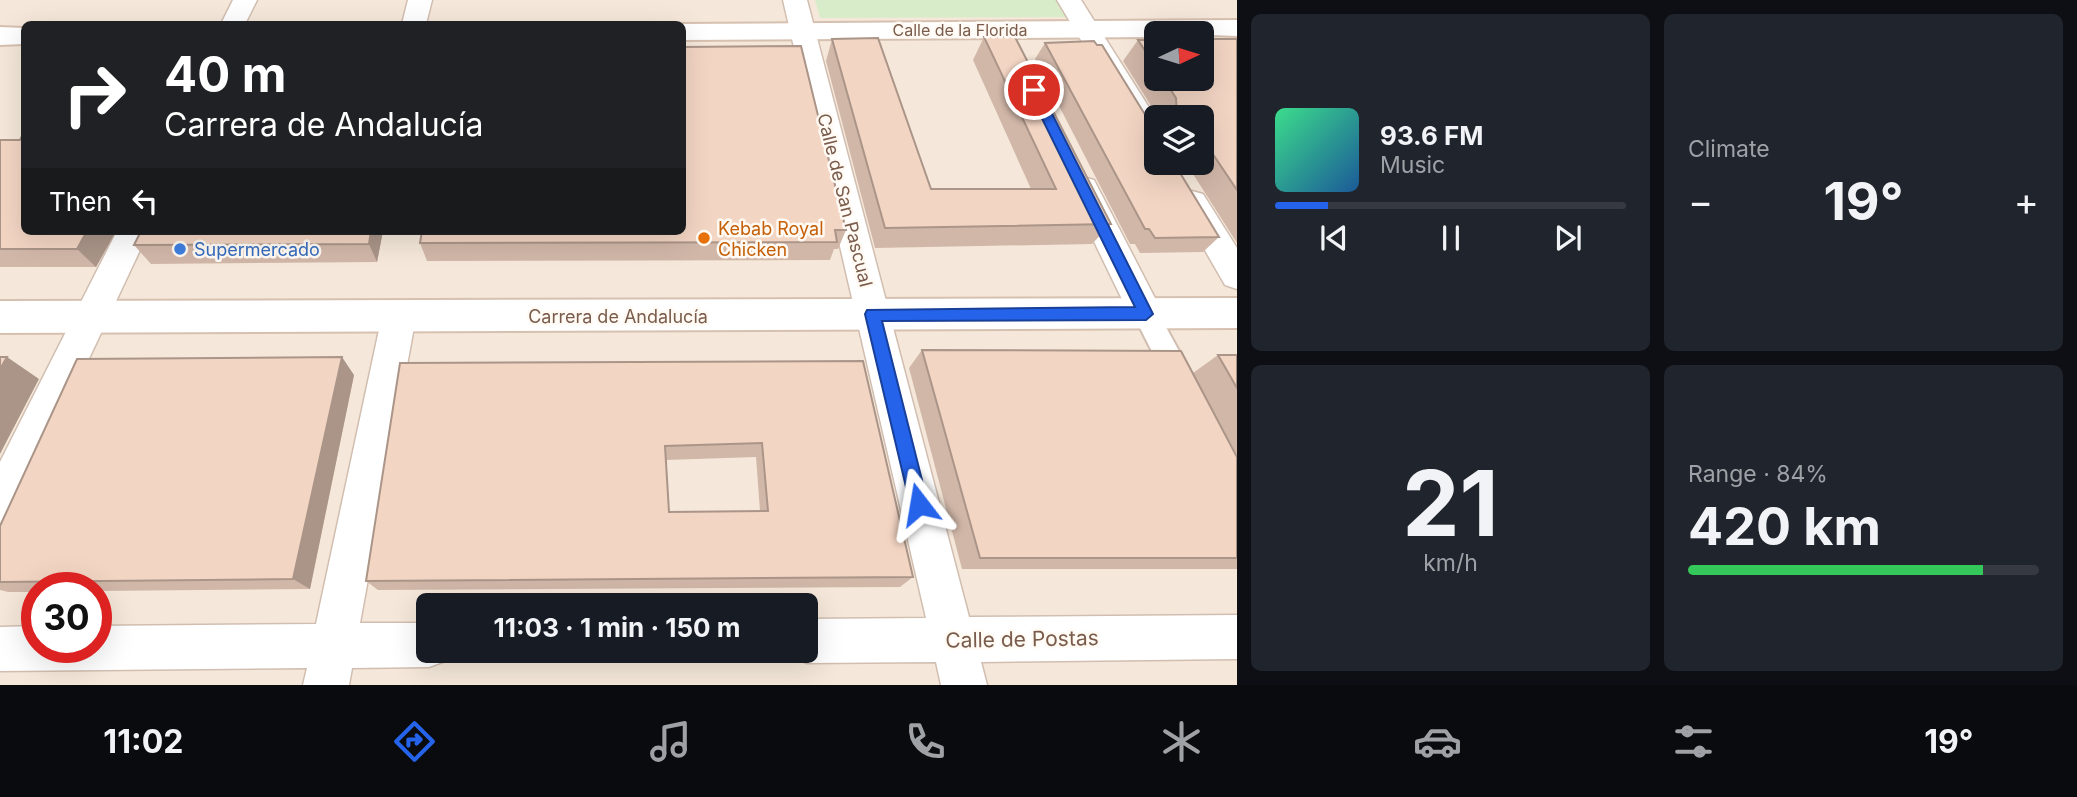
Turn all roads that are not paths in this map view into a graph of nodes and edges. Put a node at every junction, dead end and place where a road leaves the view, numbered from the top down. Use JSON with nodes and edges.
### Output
{"nodes":[{"id":1,"x":245,"y":0,"type":"edge"},
{"id":2,"x":421,"y":0,"type":"edge"},
{"id":3,"x":1069,"y":0,"type":"edge"},
{"id":4,"x":799,"y":15,"type":"edge"},
{"id":5,"x":234,"y":21,"type":"edge"},
{"id":6,"x":415,"y":21,"type":"edge"},
{"id":7,"x":1237,"y":28,"type":"edge"},
{"id":8,"x":1004,"y":29,"type":"junction"},
{"id":9,"x":1087,"y":29,"type":"junction"},
{"id":10,"x":686,"y":31,"type":"edge"},
{"id":11,"x":0,"y":36,"type":"edge"},
{"id":12,"x":21,"y":36,"type":"edge"},
{"id":13,"x":1017,"y":56,"type":"edge"},
{"id":14,"x":1144,"y":123,"type":"edge"},
{"id":15,"x":1071,"y":164,"type":"edge"},
{"id":16,"x":1175,"y":175,"type":"edge"},
{"id":17,"x":131,"y":235,"type":"edge"},
{"id":18,"x":1237,"y":276,"type":"edge"},
{"id":19,"x":1237,"y":313,"type":"edge"},
{"id":20,"x":873,"y":314,"type":"junction"},
{"id":21,"x":1146,"y":314,"type":"junction"},
{"id":22,"x":92,"y":316,"type":"junction"},
{"id":23,"x":399,"y":316,"type":"junction"},
{"id":24,"x":0,"y":317,"type":"edge"},
{"id":25,"x":1194,"y":408,"type":"edge"},
{"id":26,"x":0,"y":504,"type":"edge"},
{"id":27,"x":1237,"y":637,"type":"edge"},
{"id":28,"x":953,"y":640,"type":"junction"},
{"id":29,"x":818,"y":641,"type":"edge"},
{"id":30,"x":416,"y":648,"type":"edge"},
{"id":31,"x":0,"y":649,"type":"edge"},
{"id":32,"x":330,"y":665,"type":"edge"},
{"id":33,"x":964,"y":685,"type":"edge"}],
"edges":[{"from":1,"to":5,"type":"street"},
{"from":2,"to":6,"type":"street"},
{"from":3,"to":9,"type":"street"},
{"from":4,"to":8,"type":"main road","name":"Calle de la Florida"},
{"from":4,"to":10,"type":"main road","name":"Calle de la Florida"},
{"from":4,"to":20,"type":"street","name":"Calle de San Pascual"},
{"from":7,"to":9,"type":"main road","name":"Calle de la Florida"},
{"from":8,"to":9,"type":"main road","name":"Calle de la Florida"},
{"from":8,"to":13,"type":"street"},
{"from":9,"to":14,"type":"street"},
{"from":11,"to":12,"type":"main road"},
{"from":15,"to":21,"type":"street"},
{"from":16,"to":18,"type":"street"},
{"from":17,"to":22,"type":"street"},
{"from":19,"to":21,"type":"main road","name":"Carrera de Andalucía"},
{"from":20,"to":21,"type":"main road","name":"Carrera de Andalucía"},
{"from":20,"to":23,"type":"main road","name":"Carrera de Andalucía"},
{"from":20,"to":28,"type":"street","name":"Calle de San Pascual"},
{"from":21,"to":25,"type":"street"},
{"from":22,"to":23,"type":"main road","name":"Carrera de Andalucía"},
{"from":22,"to":24,"type":"main road","name":"Carrera de Andalucía"},
{"from":22,"to":26,"type":"street"},
{"from":23,"to":32,"type":"street"},
{"from":27,"to":28,"type":"street","name":"Calle de Postas"},
{"from":28,"to":29,"type":"street","name":"Calle de Postas"},
{"from":28,"to":33,"type":"street","name":"Calle de San Pascual"},
{"from":30,"to":32,"type":"street"},
{"from":31,"to":32,"type":"street"}]}
